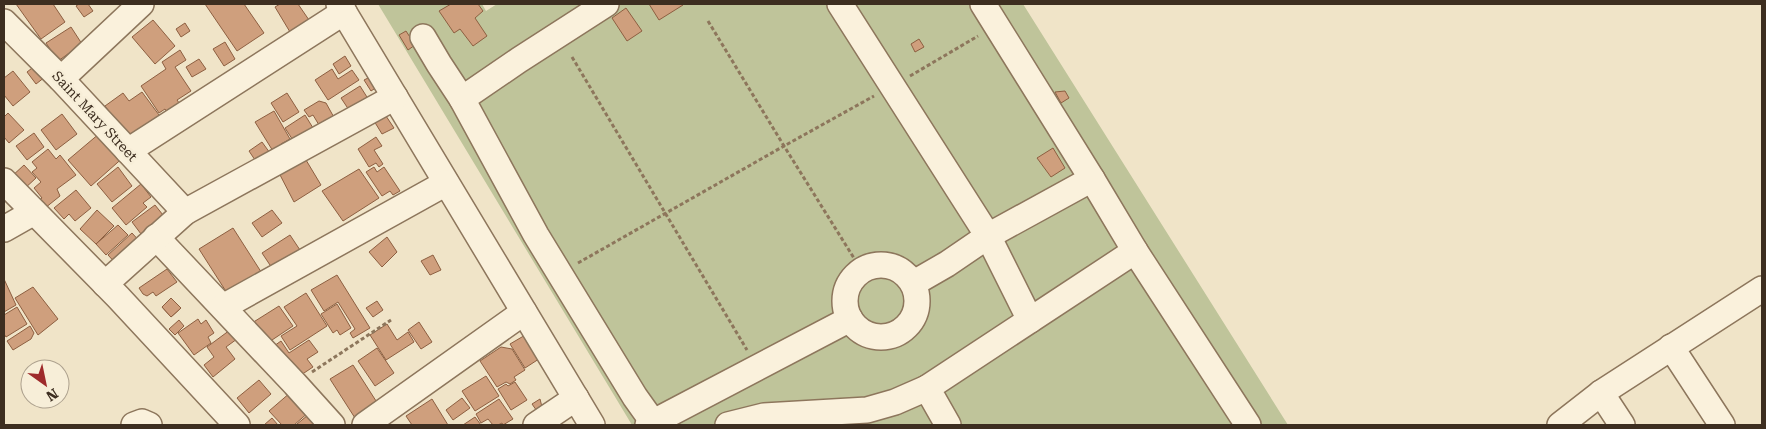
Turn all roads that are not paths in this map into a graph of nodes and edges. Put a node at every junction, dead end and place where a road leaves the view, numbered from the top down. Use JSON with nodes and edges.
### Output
{"nodes":[{"id":1,"x":141,"y":4,"type":"edge"},
{"id":2,"x":606,"y":4,"type":"edge"},
{"id":3,"x":840,"y":4,"type":"edge"},
{"id":4,"x":983,"y":4,"type":"edge"},
{"id":5,"x":341,"y":8,"type":"edge"},
{"id":6,"x":4,"y":22,"type":"edge"},
{"id":7,"x":423,"y":37,"type":"dead end"},
{"id":8,"x":61,"y":79,"type":"junction"},
{"id":9,"x":394,"y":97,"type":"junction"},
{"id":10,"x":462,"y":99,"type":"junction"},
{"id":11,"x":128,"y":151,"type":"junction"},
{"id":12,"x":1092,"y":178,"type":"junction"},
{"id":13,"x":4,"y":181,"type":"edge"},
{"id":14,"x":446,"y":183,"type":"junction"},
{"id":15,"x":34,"y":212,"type":"junction"},
{"id":16,"x":185,"y":212,"type":"junction"},
{"id":17,"x":4,"y":229,"type":"edge"},
{"id":18,"x":988,"y":236,"type":"junction"},
{"id":19,"x":156,"y":237,"type":"junction"},
{"id":20,"x":1135,"y":251,"type":"junction"},
{"id":21,"x":914,"y":283,"type":"junction"},
{"id":22,"x":105,"y":284,"type":"junction"},
{"id":23,"x":1762,"y":289,"type":"edge"},
{"id":24,"x":223,"y":307,"type":"junction"},
{"id":25,"x":524,"y":312,"type":"junction"},
{"id":26,"x":850,"y":319,"type":"junction"},
{"id":27,"x":1030,"y":320,"type":"junction"},
{"id":28,"x":1671,"y":347,"type":"junction"},
{"id":29,"x":927,"y":388,"type":"junction"},
{"id":30,"x":1601,"y":393,"type":"junction"},
{"id":31,"x":576,"y":398,"type":"junction"},
{"id":32,"x":652,"y":424,"type":"edge"},
{"id":33,"x":134,"y":425,"type":"edge"},
{"id":34,"x":149,"y":425,"type":"edge"},
{"id":35,"x":237,"y":425,"type":"edge"},
{"id":36,"x":332,"y":425,"type":"edge"},
{"id":37,"x":365,"y":425,"type":"edge"},
{"id":38,"x":536,"y":425,"type":"edge"},
{"id":39,"x":592,"y":425,"type":"edge"},
{"id":40,"x":728,"y":425,"type":"edge"},
{"id":41,"x":948,"y":425,"type":"edge"},
{"id":42,"x":1248,"y":425,"type":"edge"},
{"id":43,"x":1560,"y":425,"type":"edge"},
{"id":44,"x":1622,"y":425,"type":"edge"},
{"id":45,"x":1722,"y":425,"type":"edge"}],
"edges":[{"from":1,"to":8,"type":"street"},
{"from":2,"to":10,"type":"street"},
{"from":3,"to":18,"type":"street"},
{"from":4,"to":12,"type":"street"},
{"from":5,"to":9,"type":"street"},
{"from":5,"to":11,"type":"street"},
{"from":6,"to":8,"type":"street","name":"Saint Mary Street"},
{"from":7,"to":10,"type":"street"},
{"from":8,"to":11,"type":"street","name":"Saint Mary Street"},
{"from":9,"to":14,"type":"street"},
{"from":9,"to":16,"type":"street"},
{"from":10,"to":32,"type":"street"},
{"from":11,"to":16,"type":"street","name":"Saint Mary Street"},
{"from":12,"to":18,"type":"street"},
{"from":12,"to":20,"type":"street"},
{"from":13,"to":15,"type":"street"},
{"from":14,"to":24,"type":"street"},
{"from":14,"to":25,"type":"street"},
{"from":15,"to":17,"type":"street"},
{"from":15,"to":22,"type":"street"},
{"from":16,"to":19,"type":"street"},
{"from":18,"to":21,"type":"street"},
{"from":18,"to":27,"type":"street"},
{"from":19,"to":22,"type":"street"},
{"from":19,"to":24,"type":"street"},
{"from":20,"to":27,"type":"street"},
{"from":20,"to":42,"type":"street"},
{"from":21,"to":26,"type":"street"},
{"from":21,"to":26,"type":"street"},
{"from":22,"to":35,"type":"street"},
{"from":23,"to":28,"type":"street"},
{"from":24,"to":36,"type":"street"},
{"from":25,"to":31,"type":"street"},
{"from":25,"to":37,"type":"street"},
{"from":26,"to":32,"type":"street"},
{"from":27,"to":29,"type":"street"},
{"from":28,"to":30,"type":"street"},
{"from":28,"to":45,"type":"street"},
{"from":29,"to":40,"type":"street"},
{"from":29,"to":41,"type":"street"},
{"from":30,"to":43,"type":"street"},
{"from":30,"to":44,"type":"street"},
{"from":31,"to":38,"type":"street"},
{"from":31,"to":39,"type":"street"},
{"from":33,"to":34,"type":"street"}]}
